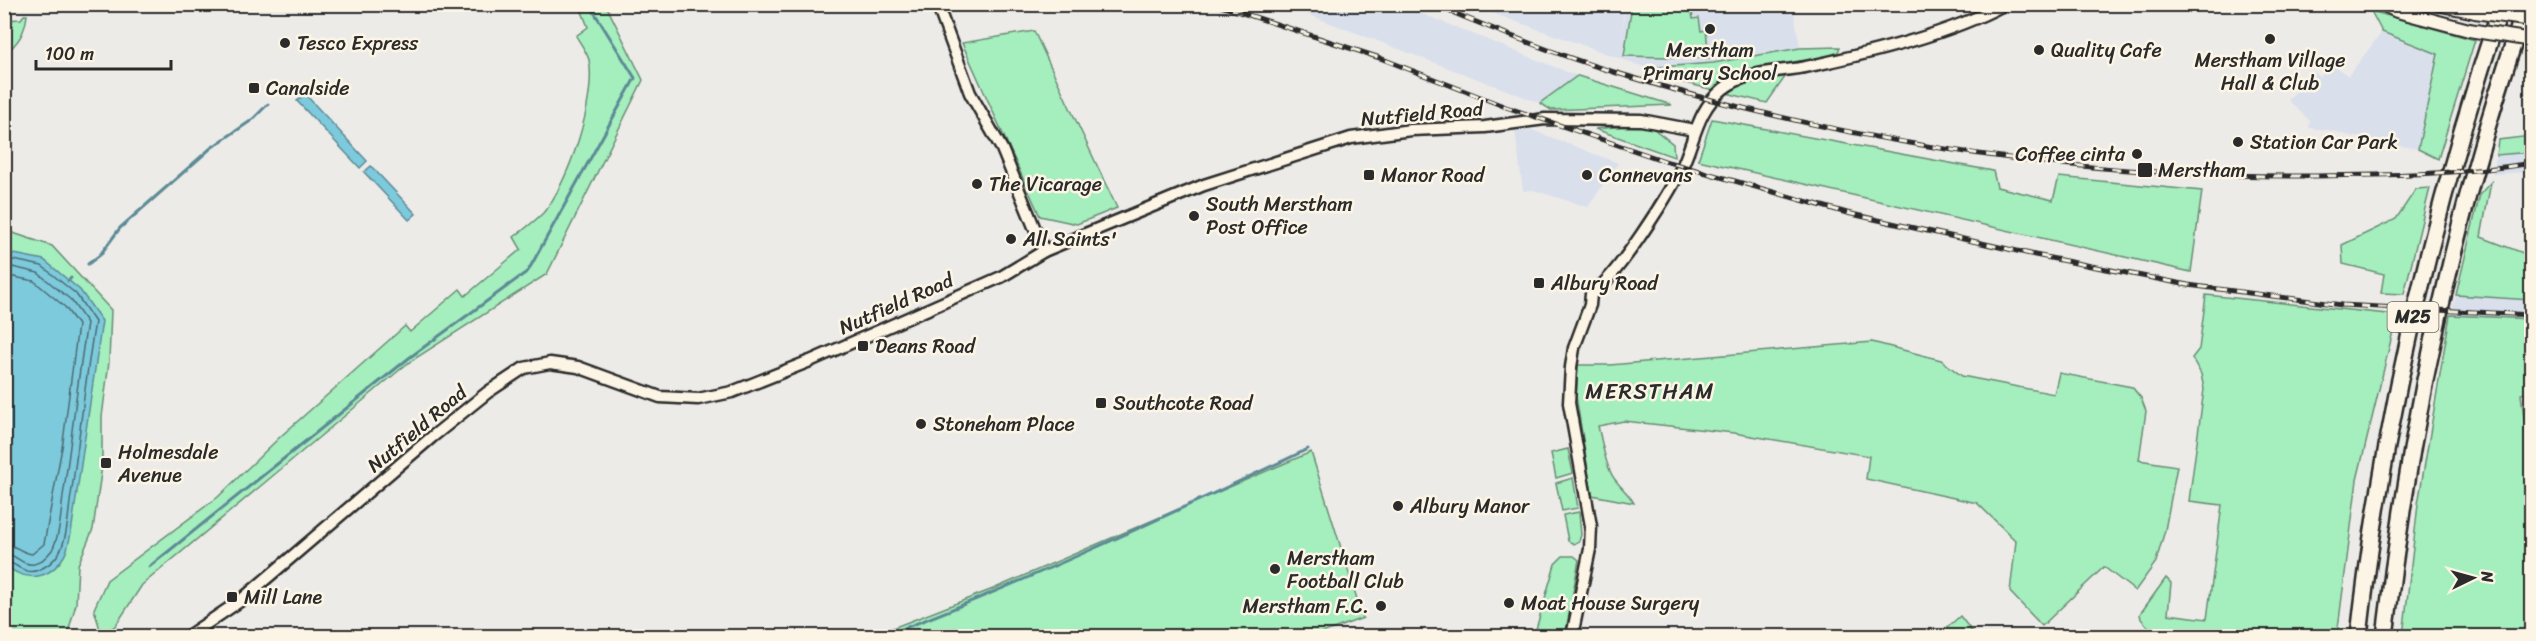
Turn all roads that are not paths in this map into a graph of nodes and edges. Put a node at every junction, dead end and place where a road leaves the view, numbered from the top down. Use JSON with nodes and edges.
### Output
{"nodes":[{"id":1,"x":937,"y":4,"type":"edge"},
{"id":2,"x":2005,"y":4,"type":"edge"},
{"id":3,"x":2382,"y":4,"type":"edge"},
{"id":4,"x":2437,"y":4,"type":"edge"},
{"id":5,"x":2502,"y":4,"type":"edge"},
{"id":6,"x":2526,"y":4,"type":"edge"},
{"id":7,"x":2532,"y":20,"type":"edge"},
{"id":8,"x":2532,"y":39,"type":"edge"},
{"id":9,"x":1694,"y":130,"type":"junction"},
{"id":10,"x":1044,"y":250,"type":"junction"},
{"id":11,"x":188,"y":636,"type":"edge"},
{"id":12,"x":1572,"y":636,"type":"edge"},
{"id":13,"x":2359,"y":636,"type":"edge"},
{"id":14,"x":2385,"y":636,"type":"edge"}],
"edges":[{"from":1,"to":10,"type":"street"},
{"from":2,"to":9,"type":"street"},
{"from":3,"to":8,"type":"main road","bridge":true},
{"from":4,"to":7,"type":"main road","bridge":true},
{"from":5,"to":13,"type":"highway","number":"M25"},
{"from":6,"to":14,"type":"highway","number":"M25"},
{"from":9,"to":10,"type":"street","name":"Nutfield Road"},
{"from":9,"to":12,"type":"street"},
{"from":10,"to":11,"type":"street","name":"Nutfield Road"}]}
